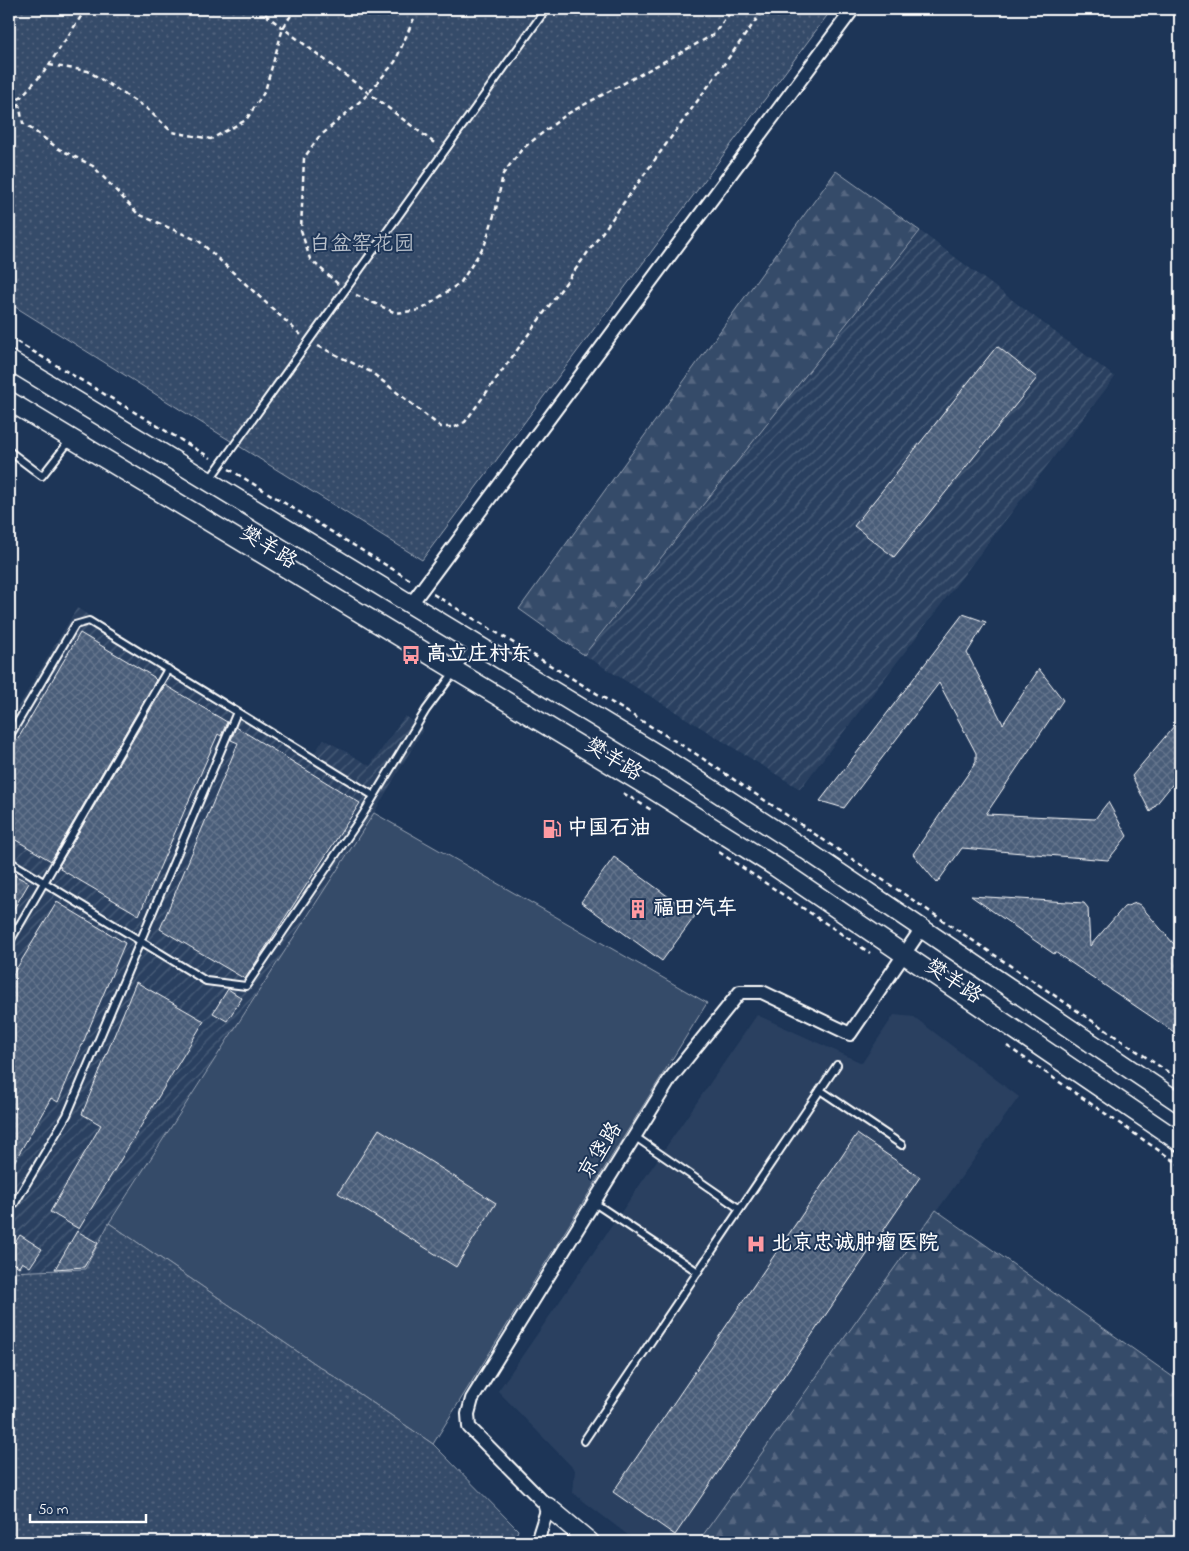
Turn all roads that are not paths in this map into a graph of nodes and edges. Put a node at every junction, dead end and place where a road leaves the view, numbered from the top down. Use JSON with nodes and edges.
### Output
{"nodes":[{"id":1,"x":546,"y":9,"type":"edge"},
{"id":2,"x":853,"y":9,"type":"edge"},
{"id":3,"x":9,"y":360,"type":"edge"},
{"id":4,"x":9,"y":401,"type":"edge"},
{"id":5,"x":70,"y":438,"type":"junction"},
{"id":6,"x":9,"y":451,"type":"edge"},
{"id":7,"x":209,"y":480,"type":"junction"},
{"id":8,"x":411,"y":604,"type":"junction"},
{"id":9,"x":475,"y":643,"type":"junction"},
{"id":10,"x":168,"y":669,"type":"junction"},
{"id":11,"x":455,"y":670,"type":"junction"},
{"id":12,"x":237,"y":712,"type":"junction"},
{"id":13,"x":9,"y":737,"type":"edge"},
{"id":14,"x":374,"y":796,"type":"junction"},
{"id":15,"x":9,"y":860,"type":"edge"},
{"id":16,"x":44,"y":882,"type":"junction"},
{"id":17,"x":922,"y":928,"type":"junction"},
{"id":18,"x":141,"y":941,"type":"junction"},
{"id":19,"x":9,"y":943,"type":"edge"},
{"id":20,"x":904,"y":954,"type":"junction"},
{"id":21,"x":837,"y":1065,"type":"dead end"},
{"id":22,"x":820,"y":1090,"type":"junction"},
{"id":23,"x":1180,"y":1103,"type":"edge"},
{"id":24,"x":634,"y":1136,"type":"junction"},
{"id":25,"x":1180,"y":1142,"type":"edge"},
{"id":26,"x":902,"y":1144,"type":"dead end"},
{"id":27,"x":9,"y":1199,"type":"edge"},
{"id":28,"x":593,"y":1202,"type":"junction"},
{"id":29,"x":740,"y":1210,"type":"junction"},
{"id":30,"x":698,"y":1272,"type":"junction"},
{"id":31,"x":584,"y":1441,"type":"dead end"},
{"id":32,"x":548,"y":1507,"type":"junction"},
{"id":33,"x":537,"y":1542,"type":"edge"},
{"id":34,"x":590,"y":1542,"type":"edge"}],
"edges":[{"from":1,"to":7,"type":"lane"},
{"from":2,"to":8,"type":"street"},
{"from":3,"to":7,"type":"main road","name":"樊羊路"},
{"from":4,"to":5,"type":"main road","name":"樊羊路"},
{"from":5,"to":6,"type":"lane"},
{"from":5,"to":11,"type":"main road","name":"樊羊路"},
{"from":7,"to":8,"type":"main road","name":"樊羊路"},
{"from":8,"to":9,"type":"main road","name":"樊羊路"},
{"from":9,"to":11,"type":"lane"},
{"from":9,"to":17,"type":"main road","name":"樊羊路"},
{"from":10,"to":12,"type":"lane"},
{"from":10,"to":13,"type":"lane"},
{"from":10,"to":16,"type":"lane"},
{"from":11,"to":14,"type":"lane"},
{"from":11,"to":20,"type":"main road","name":"樊羊路"},
{"from":12,"to":14,"type":"lane"},
{"from":12,"to":18,"type":"lane"},
{"from":14,"to":18,"type":"lane"},
{"from":15,"to":16,"type":"lane"},
{"from":16,"to":18,"type":"lane"},
{"from":16,"to":19,"type":"lane"},
{"from":17,"to":20,"type":"street","name":"京垡路"},
{"from":17,"to":23,"type":"main road","name":"樊羊路"},
{"from":18,"to":27,"type":"lane"},
{"from":20,"to":24,"type":"street","name":"京垡路"},
{"from":20,"to":25,"type":"main road","name":"樊羊路"},
{"from":21,"to":22,"type":"lane"},
{"from":22,"to":26,"type":"lane"},
{"from":22,"to":29,"type":"lane"},
{"from":24,"to":28,"type":"street","name":"京垡路"},
{"from":24,"to":29,"type":"lane"},
{"from":28,"to":30,"type":"lane"},
{"from":28,"to":32,"type":"street","name":"京垡路"},
{"from":29,"to":30,"type":"lane"},
{"from":30,"to":31,"type":"lane"},
{"from":32,"to":33,"type":"street"},
{"from":32,"to":34,"type":"main road"}]}
